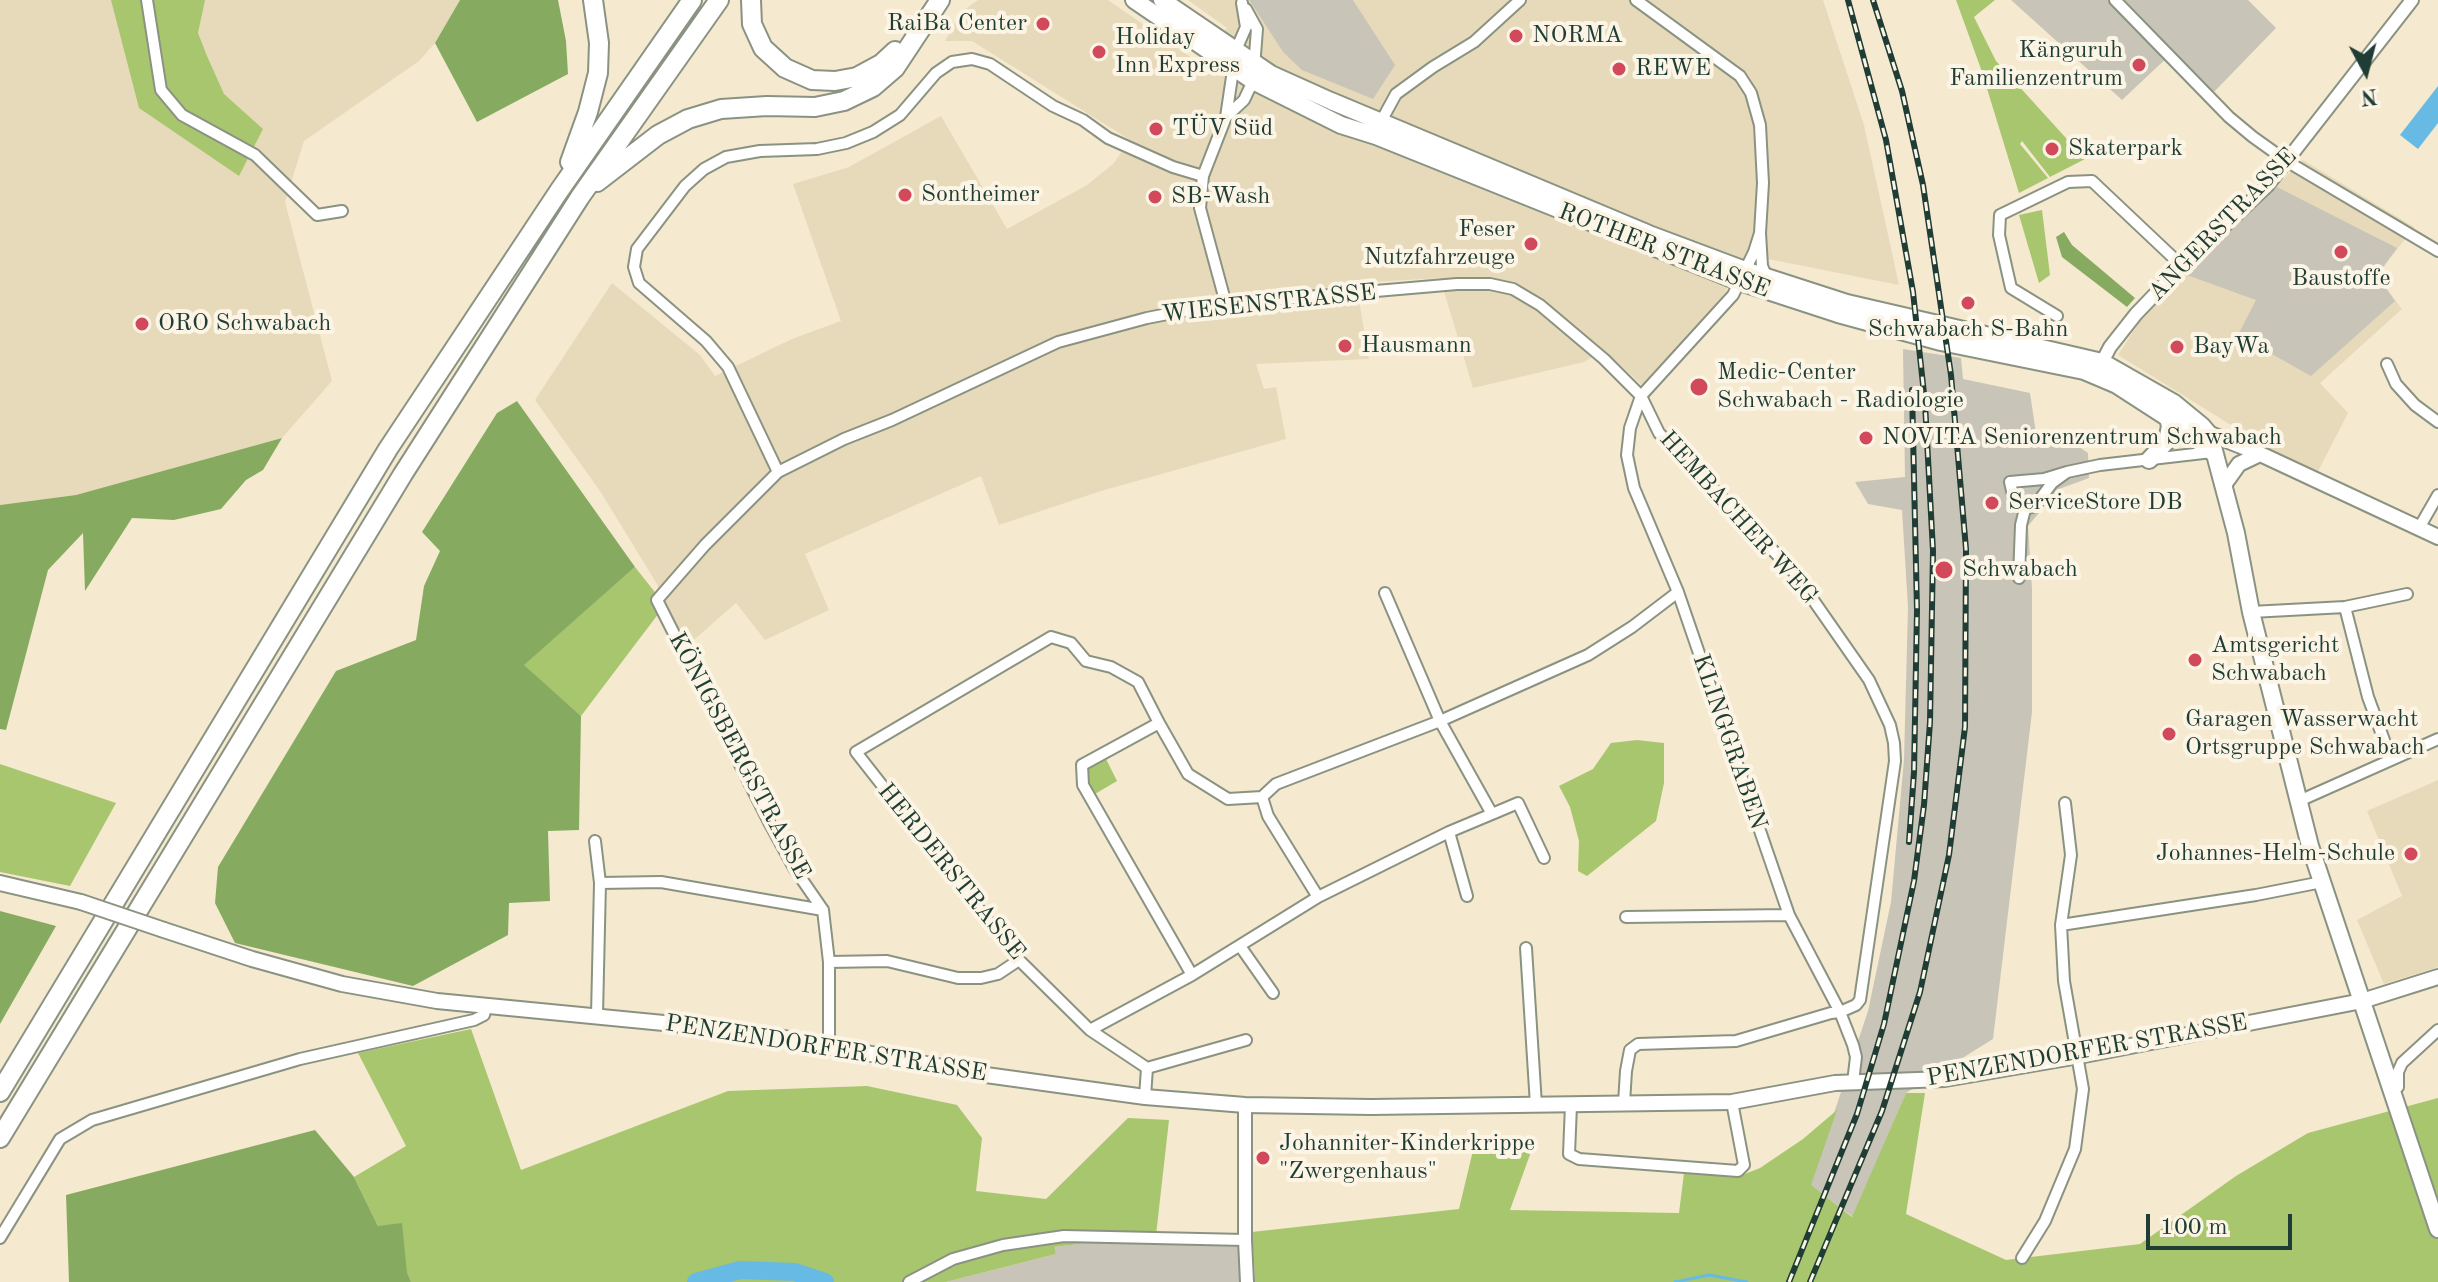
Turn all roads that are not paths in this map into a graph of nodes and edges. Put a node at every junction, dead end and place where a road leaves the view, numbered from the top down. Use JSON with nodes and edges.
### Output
{"nodes":[{"id":1,"x":147,"y":0,"type":"edge"},
{"id":2,"x":593,"y":0,"type":"edge"},
{"id":3,"x":692,"y":0,"type":"edge"},
{"id":4,"x":719,"y":0,"type":"edge"},
{"id":5,"x":751,"y":0,"type":"edge"},
{"id":6,"x":926,"y":0,"type":"edge"},
{"id":7,"x":940,"y":0,"type":"edge"},
{"id":8,"x":1134,"y":0,"type":"edge"},
{"id":9,"x":1162,"y":0,"type":"edge"},
{"id":10,"x":1520,"y":0,"type":"edge"},
{"id":11,"x":1636,"y":0,"type":"edge"},
{"id":12,"x":2115,"y":0,"type":"edge"},
{"id":13,"x":1240,"y":2,"type":"edge"},
{"id":14,"x":2405,"y":3,"type":"edge"},
{"id":15,"x":1236,"y":50,"type":"junction"},
{"id":16,"x":1254,"y":62,"type":"junction"},
{"id":17,"x":1235,"y":68,"type":"junction"},
{"id":18,"x":1253,"y":81,"type":"junction"},
{"id":19,"x":1226,"y":117,"type":"junction"},
{"id":20,"x":1378,"y":128,"type":"junction"},
{"id":21,"x":2288,"y":162,"type":"junction"},
{"id":22,"x":1203,"y":176,"type":"junction"},
{"id":23,"x":559,"y":191,"type":"junction"},
{"id":24,"x":580,"y":197,"type":"junction"},
{"id":25,"x":342,"y":211,"type":"dead end"},
{"id":26,"x":1760,"y":233,"type":"junction"},
{"id":27,"x":2438,"y":251,"type":"edge"},
{"id":28,"x":2182,"y":266,"type":"junction"},
{"id":29,"x":1742,"y":276,"type":"junction"},
{"id":30,"x":1767,"y":278,"type":"junction"},
{"id":31,"x":1226,"y":304,"type":"junction"},
{"id":32,"x":2057,"y":316,"type":"dead end"},
{"id":33,"x":2387,"y":364,"type":"dead end"},
{"id":34,"x":2098,"y":369,"type":"junction"},
{"id":35,"x":1641,"y":396,"type":"junction"},
{"id":36,"x":2168,"y":418,"type":"junction"},
{"id":37,"x":2438,"y":422,"type":"edge"},
{"id":38,"x":2208,"y":433,"type":"junction"},
{"id":39,"x":2239,"y":446,"type":"junction"},
{"id":40,"x":2212,"y":452,"type":"junction"},
{"id":41,"x":2260,"y":454,"type":"junction"},
{"id":42,"x":2149,"y":460,"type":"junction"},
{"id":43,"x":778,"y":472,"type":"junction"},
{"id":44,"x":2067,"y":472,"type":"junction"},
{"id":45,"x":2224,"y":485,"type":"junction"},
{"id":46,"x":2438,"y":495,"type":"edge"},
{"id":47,"x":2025,"y":509,"type":"junction"},
{"id":48,"x":2419,"y":528,"type":"junction"},
{"id":49,"x":2438,"y":537,"type":"edge"},
{"id":50,"x":2019,"y":578,"type":"dead end"},
{"id":51,"x":1678,"y":592,"type":"junction"},
{"id":52,"x":1385,"y":593,"type":"dead end"},
{"id":53,"x":2407,"y":594,"type":"dead end"},
{"id":54,"x":657,"y":600,"type":"joint"},
{"id":55,"x":2345,"y":607,"type":"junction"},
{"id":56,"x":2251,"y":612,"type":"junction"},
{"id":57,"x":1440,"y":721,"type":"junction"},
{"id":58,"x":1159,"y":723,"type":"junction"},
{"id":59,"x":2438,"y":739,"type":"edge"},
{"id":60,"x":2391,"y":759,"type":"junction"},
{"id":61,"x":1262,"y":797,"type":"junction"},
{"id":62,"x":2299,"y":801,"type":"junction"},
{"id":63,"x":2065,"y":803,"type":"dead end"},
{"id":64,"x":1492,"y":814,"type":"junction"},
{"id":65,"x":1449,"y":832,"type":"junction"},
{"id":66,"x":595,"y":841,"type":"dead end"},
{"id":67,"x":1544,"y":858,"type":"dead end"},
{"id":68,"x":2322,"y":882,"type":"junction"},
{"id":69,"x":0,"y":883,"type":"edge"},
{"id":70,"x":600,"y":883,"type":"junction"},
{"id":71,"x":1467,"y":896,"type":"dead end"},
{"id":72,"x":1318,"y":897,"type":"junction"},
{"id":73,"x":823,"y":910,"type":"junction"},
{"id":74,"x":1789,"y":915,"type":"junction"},
{"id":75,"x":1626,"y":917,"type":"dead end"},
{"id":76,"x":2061,"y":925,"type":"junction"},
{"id":77,"x":1240,"y":946,"type":"junction"},
{"id":78,"x":1526,"y":948,"type":"dead end"},
{"id":79,"x":1019,"y":960,"type":"junction"},
{"id":80,"x":829,"y":962,"type":"junction"},
{"id":81,"x":1192,"y":975,"type":"junction"},
{"id":82,"x":2438,"y":977,"type":"edge"},
{"id":83,"x":1273,"y":993,"type":"dead end"},
{"id":84,"x":2362,"y":1001,"type":"junction"},
{"id":85,"x":486,"y":1007,"type":"junction"},
{"id":86,"x":1840,"y":1012,"type":"junction"},
{"id":87,"x":597,"y":1015,"type":"junction"},
{"id":88,"x":1090,"y":1030,"type":"junction"},
{"id":89,"x":2438,"y":1030,"type":"edge"},
{"id":90,"x":1246,"y":1040,"type":"dead end"},
{"id":91,"x":829,"y":1044,"type":"junction"},
{"id":92,"x":2079,"y":1056,"type":"junction"},
{"id":93,"x":1147,"y":1068,"type":"junction"},
{"id":94,"x":1853,"y":1082,"type":"junction"},
{"id":95,"x":2398,"y":1087,"type":"dead end"},
{"id":96,"x":0,"y":1092,"type":"edge"},
{"id":97,"x":1145,"y":1097,"type":"junction"},
{"id":98,"x":1732,"y":1102,"type":"junction"},
{"id":99,"x":1624,"y":1103,"type":"junction"},
{"id":100,"x":1245,"y":1105,"type":"junction"},
{"id":101,"x":1536,"y":1105,"type":"junction"},
{"id":102,"x":1571,"y":1105,"type":"junction"},
{"id":103,"x":0,"y":1138,"type":"edge"},
{"id":104,"x":2438,"y":1229,"type":"edge"},
{"id":105,"x":0,"y":1238,"type":"edge"},
{"id":106,"x":1245,"y":1240,"type":"junction"},
{"id":107,"x":2022,"y":1258,"type":"dead end"},
{"id":108,"x":909,"y":1282,"type":"edge"},
{"id":109,"x":1247,"y":1282,"type":"edge"}],
"edges":[{"from":1,"to":25,"type":"street"},
{"from":2,"to":23,"type":"highway"},
{"from":3,"to":23,"type":"highway"},
{"from":4,"to":24,"type":"highway"},
{"from":5,"to":6,"type":"highway"},
{"from":7,"to":24,"type":"highway"},
{"from":8,"to":17,"type":"main road","name":"ROTHER STRASSE"},
{"from":9,"to":15,"type":"main road","name":"ROTHER STRASSE"},
{"from":10,"to":20,"type":"street"},
{"from":11,"to":26,"type":"street"},
{"from":12,"to":21,"type":"street"},
{"from":13,"to":15,"type":"street"},
{"from":13,"to":16,"type":"street"},
{"from":14,"to":21,"type":"street","name":"ANGERSTRASSE"},
{"from":15,"to":16,"type":"main road","name":"ROTHER STRASSE"},
{"from":15,"to":17,"type":"street"},
{"from":16,"to":18,"type":"street"},
{"from":16,"to":20,"type":"main road","name":"ROTHER STRASSE"},
{"from":17,"to":18,"type":"main road","name":"ROTHER STRASSE"},
{"from":17,"to":19,"type":"street"},
{"from":18,"to":19,"type":"street"},
{"from":18,"to":20,"type":"main road","name":"ROTHER STRASSE"},
{"from":19,"to":22,"type":"street"},
{"from":20,"to":29,"type":"main road","name":"ROTHER STRASSE"},
{"from":21,"to":27,"type":"street"},
{"from":21,"to":28,"type":"street","name":"ANGERSTRASSE"},
{"from":22,"to":31,"type":"street"},
{"from":22,"to":43,"type":"street"},
{"from":23,"to":96,"type":"highway"},
{"from":24,"to":103,"type":"highway"},
{"from":26,"to":29,"type":"street"},
{"from":26,"to":30,"type":"street"},
{"from":28,"to":32,"type":"street"},
{"from":28,"to":34,"type":"street","name":"ANGERSTRASSE"},
{"from":29,"to":30,"type":"main road","name":"ROTHER STRASSE"},
{"from":29,"to":34,"type":"main road","name":"ROTHER STRASSE"},
{"from":29,"to":35,"type":"street"},
{"from":30,"to":34,"type":"main road","name":"ROTHER STRASSE"},
{"from":31,"to":35,"type":"street","name":"WIESENSTRASSE"},
{"from":31,"to":43,"type":"street","name":"WIESENSTRASSE"},
{"from":33,"to":37,"type":"street"},
{"from":34,"to":36,"type":"main road","name":"ROTHER STRASSE"},
{"from":34,"to":38,"type":"main road","name":"ROTHER STRASSE"},
{"from":35,"to":51,"type":"street","name":"KLINGGRABEN"},
{"from":35,"to":86,"type":"street","name":"HEMBACHER WEG"},
{"from":36,"to":40,"type":"main road","name":"ROTHER STRASSE"},
{"from":36,"to":42,"type":"main road"},
{"from":38,"to":39,"type":"main road","name":"ROTHER STRASSE"},
{"from":38,"to":40,"type":"main road"},
{"from":39,"to":40,"type":"main road"},
{"from":39,"to":41,"type":"main road","name":"ROTHER STRASSE"},
{"from":40,"to":42,"type":"street"},
{"from":40,"to":45,"type":"main road"},
{"from":41,"to":45,"type":"main road"},
{"from":41,"to":48,"type":"main road","name":"ROTHER STRASSE"},
{"from":42,"to":44,"type":"street"},
{"from":43,"to":54,"type":"street","name":"WIESENSTRASSE"},
{"from":44,"to":47,"type":"street"},
{"from":44,"to":47,"type":"street"},
{"from":45,"to":56,"type":"main road"},
{"from":46,"to":48,"type":"street"},
{"from":47,"to":50,"type":"street"},
{"from":48,"to":49,"type":"main road","name":"ROTHER STRASSE"},
{"from":51,"to":57,"type":"street"},
{"from":51,"to":74,"type":"street","name":"KLINGGRABEN"},
{"from":52,"to":57,"type":"street"},
{"from":53,"to":55,"type":"street"},
{"from":54,"to":73,"type":"street","name":"KÖNIGSBERGSTRASSE"},
{"from":55,"to":56,"type":"street"},
{"from":55,"to":60,"type":"street"},
{"from":56,"to":62,"type":"main road"},
{"from":57,"to":61,"type":"street"},
{"from":57,"to":64,"type":"street"},
{"from":58,"to":61,"type":"street"},
{"from":58,"to":79,"type":"street","name":"HERDERSTRASSE"},
{"from":58,"to":81,"type":"street"},
{"from":59,"to":60,"type":"street"},
{"from":60,"to":62,"type":"street"},
{"from":61,"to":72,"type":"street"},
{"from":62,"to":68,"type":"main road"},
{"from":63,"to":76,"type":"street"},
{"from":64,"to":65,"type":"street"},
{"from":64,"to":67,"type":"street"},
{"from":65,"to":71,"type":"street"},
{"from":65,"to":72,"type":"street"},
{"from":66,"to":70,"type":"street"},
{"from":68,"to":76,"type":"street"},
{"from":68,"to":84,"type":"main road"},
{"from":69,"to":85,"type":"main road","name":"PENZENDORFER STRASSE","bridge":true},
{"from":70,"to":73,"type":"street"},
{"from":70,"to":87,"type":"street"},
{"from":72,"to":77,"type":"street"},
{"from":73,"to":80,"type":"street"},
{"from":74,"to":75,"type":"street"},
{"from":74,"to":86,"type":"street","name":"KLINGGRABEN"},
{"from":76,"to":92,"type":"street"},
{"from":77,"to":81,"type":"street"},
{"from":77,"to":83,"type":"street"},
{"from":78,"to":101,"type":"street"},
{"from":79,"to":80,"type":"street"},
{"from":79,"to":88,"type":"street","name":"HERDERSTRASSE"},
{"from":80,"to":91,"type":"street"},
{"from":81,"to":88,"type":"street"},
{"from":82,"to":84,"type":"main road","name":"PENZENDORFER STRASSE"},
{"from":84,"to":92,"type":"main road","name":"PENZENDORFER STRASSE"},
{"from":84,"to":104,"type":"main road"},
{"from":85,"to":87,"type":"main road","name":"PENZENDORFER STRASSE"},
{"from":85,"to":105,"type":"street"},
{"from":86,"to":94,"type":"street","name":"KLINGGRABEN"},
{"from":86,"to":99,"type":"street"},
{"from":87,"to":91,"type":"main road","name":"PENZENDORFER STRASSE"},
{"from":88,"to":93,"type":"street","name":"HERDERSTRASSE"},
{"from":89,"to":95,"type":"street"},
{"from":90,"to":93,"type":"street"},
{"from":91,"to":97,"type":"main road","name":"PENZENDORFER STRASSE"},
{"from":92,"to":94,"type":"main road","name":"PENZENDORFER STRASSE"},
{"from":92,"to":107,"type":"street"},
{"from":93,"to":97,"type":"street"},
{"from":94,"to":98,"type":"main road","name":"PENZENDORFER STRASSE"},
{"from":97,"to":100,"type":"main road","name":"PENZENDORFER STRASSE"},
{"from":98,"to":99,"type":"main road","name":"PENZENDORFER STRASSE"},
{"from":98,"to":102,"type":"street"},
{"from":99,"to":102,"type":"main road","name":"PENZENDORFER STRASSE"},
{"from":100,"to":101,"type":"main road","name":"PENZENDORFER STRASSE"},
{"from":100,"to":106,"type":"street"},
{"from":101,"to":102,"type":"main road","name":"PENZENDORFER STRASSE"},
{"from":106,"to":108,"type":"street"},
{"from":106,"to":109,"type":"street"}]}
